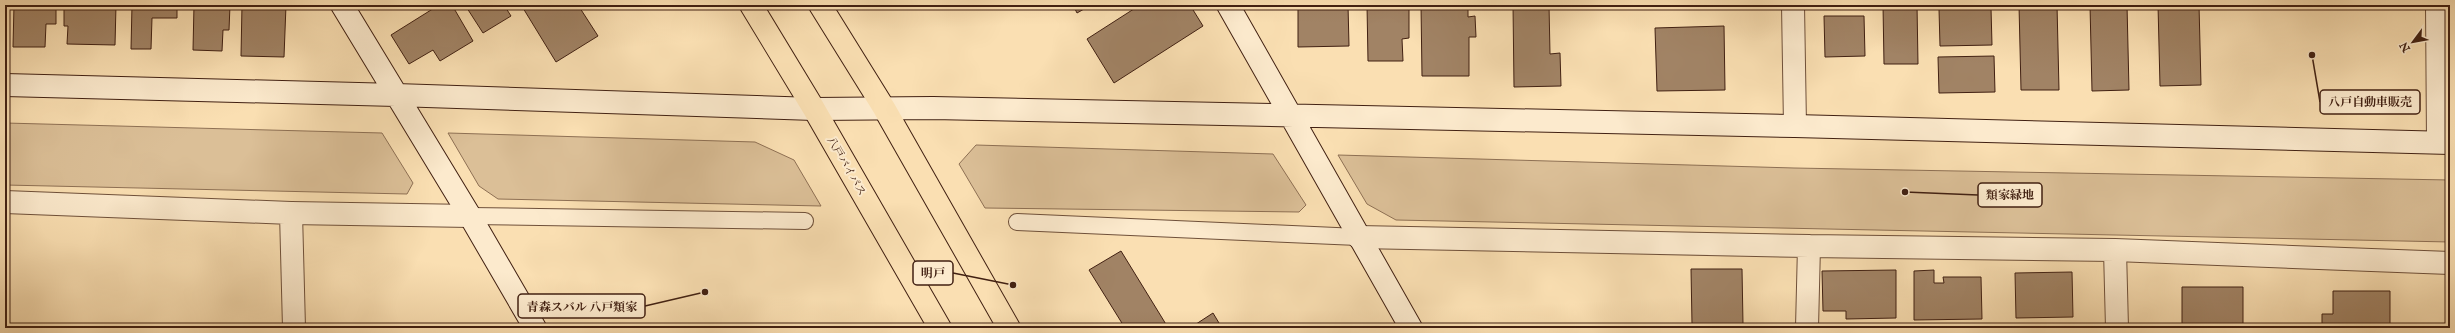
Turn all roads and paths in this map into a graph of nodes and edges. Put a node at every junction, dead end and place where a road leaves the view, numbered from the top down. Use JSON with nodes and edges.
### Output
{"nodes":[{"id":1,"x":342,"y":5,"type":"edge"},
{"id":2,"x":751,"y":5,"type":"edge"},
{"id":3,"x":820,"y":5,"type":"edge"},
{"id":4,"x":1228,"y":5,"type":"edge"},
{"id":5,"x":1793,"y":5,"type":"edge"},
{"id":6,"x":2438,"y":5,"type":"edge"},
{"id":7,"x":5,"y":85,"type":"edge"},
{"id":8,"x":396,"y":95,"type":"junction"},
{"id":9,"x":884,"y":108,"type":"junction"},
{"id":10,"x":814,"y":109,"type":"junction"},
{"id":11,"x":1293,"y":117,"type":"junction"},
{"id":12,"x":1795,"y":126,"type":"junction"},
{"id":13,"x":2444,"y":143,"type":"edge"},
{"id":14,"x":5,"y":202,"type":"edge"},
{"id":15,"x":291,"y":213,"type":"junction"},
{"id":16,"x":470,"y":216,"type":"junction"},
{"id":17,"x":805,"y":221,"type":"dead end"},
{"id":18,"x":1018,"y":222,"type":"dead end"},
{"id":19,"x":1358,"y":237,"type":"junction"},
{"id":20,"x":1809,"y":246,"type":"junction"},
{"id":21,"x":2115,"y":250,"type":"junction"},
{"id":22,"x":2450,"y":262,"type":"edge"},
{"id":23,"x":294,"y":328,"type":"edge"},
{"id":24,"x":534,"y":328,"type":"edge"},
{"id":25,"x":940,"y":328,"type":"edge"},
{"id":26,"x":1009,"y":328,"type":"edge"},
{"id":27,"x":1411,"y":328,"type":"edge"},
{"id":28,"x":1807,"y":328,"type":"edge"},
{"id":29,"x":2117,"y":328,"type":"edge"}],
"edges":[{"from":1,"to":8,"type":"street"},
{"from":2,"to":10,"type":"highway","name":"八戸バイパス"},
{"from":3,"to":9,"type":"highway"},
{"from":4,"to":11,"type":"street"},
{"from":5,"to":12,"type":"street"},
{"from":6,"to":13,"type":"street"},
{"from":7,"to":8,"type":"street"},
{"from":8,"to":10,"type":"street"},
{"from":8,"to":16,"type":"street"},
{"from":9,"to":10,"type":"street"},
{"from":9,"to":11,"type":"street"},
{"from":9,"to":26,"type":"highway"},
{"from":10,"to":25,"type":"highway","name":"八戸バイパス"},
{"from":11,"to":12,"type":"street"},
{"from":11,"to":19,"type":"street"},
{"from":12,"to":13,"type":"street"},
{"from":14,"to":15,"type":"street"},
{"from":15,"to":16,"type":"street"},
{"from":15,"to":23,"type":"street"},
{"from":16,"to":17,"type":"lane"},
{"from":16,"to":24,"type":"street"},
{"from":18,"to":19,"type":"lane"},
{"from":19,"to":20,"type":"street"},
{"from":19,"to":27,"type":"street"},
{"from":20,"to":21,"type":"street"},
{"from":20,"to":28,"type":"street"},
{"from":21,"to":22,"type":"street"},
{"from":21,"to":29,"type":"street"}]}
